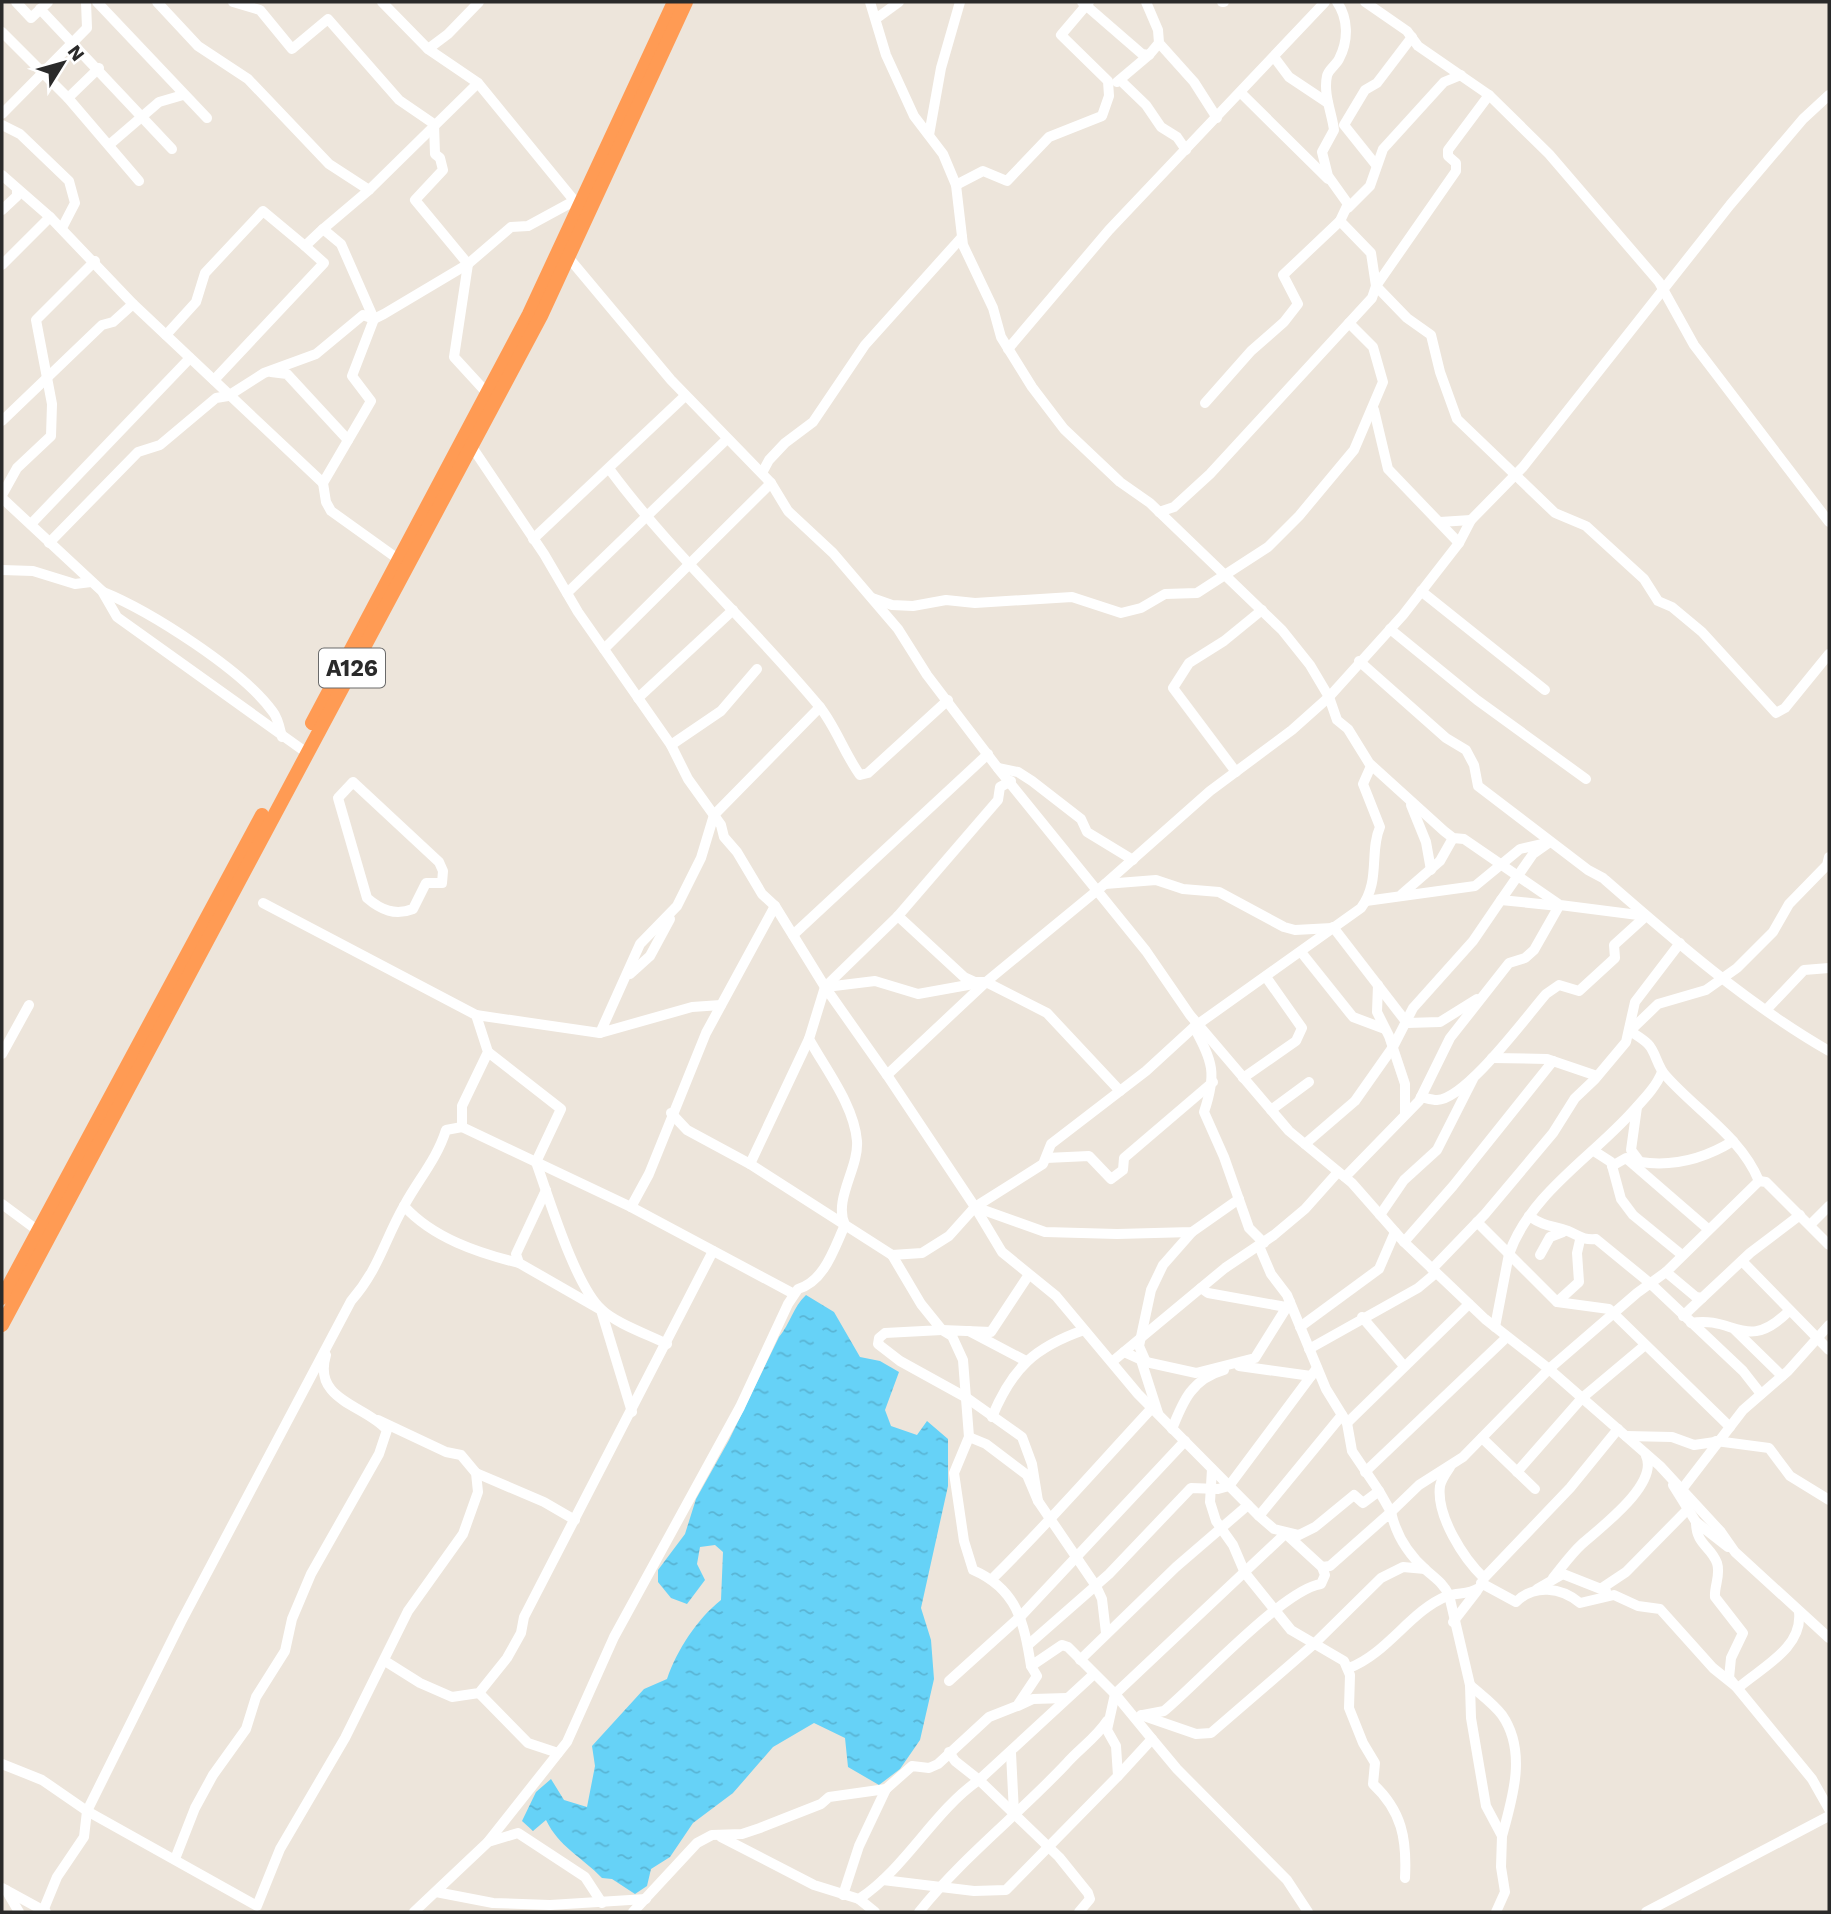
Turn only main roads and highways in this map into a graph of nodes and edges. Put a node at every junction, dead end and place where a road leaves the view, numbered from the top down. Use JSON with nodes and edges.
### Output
{"nodes":[{"id":1,"x":686,"y":2,"type":"edge"},
{"id":2,"x":669,"y":4,"type":"edge"},
{"id":3,"x":303,"y":750,"type":"junction"},
{"id":4,"x":24,"y":1269,"type":"junction"},
{"id":5,"x":2,"y":1298,"type":"edge"},
{"id":6,"x":2,"y":1325,"type":"edge"}],
"edges":[{"from":1,"to":3,"type":"highway","number":"A126"},
{"from":2,"to":3,"type":"highway","number":"A126"},
{"from":3,"to":4,"type":"highway","number":"A126"},
{"from":3,"to":4,"type":"highway","number":"A126"},
{"from":4,"to":5,"type":"highway","number":"A126"},
{"from":4,"to":6,"type":"highway","number":"A126"}]}
